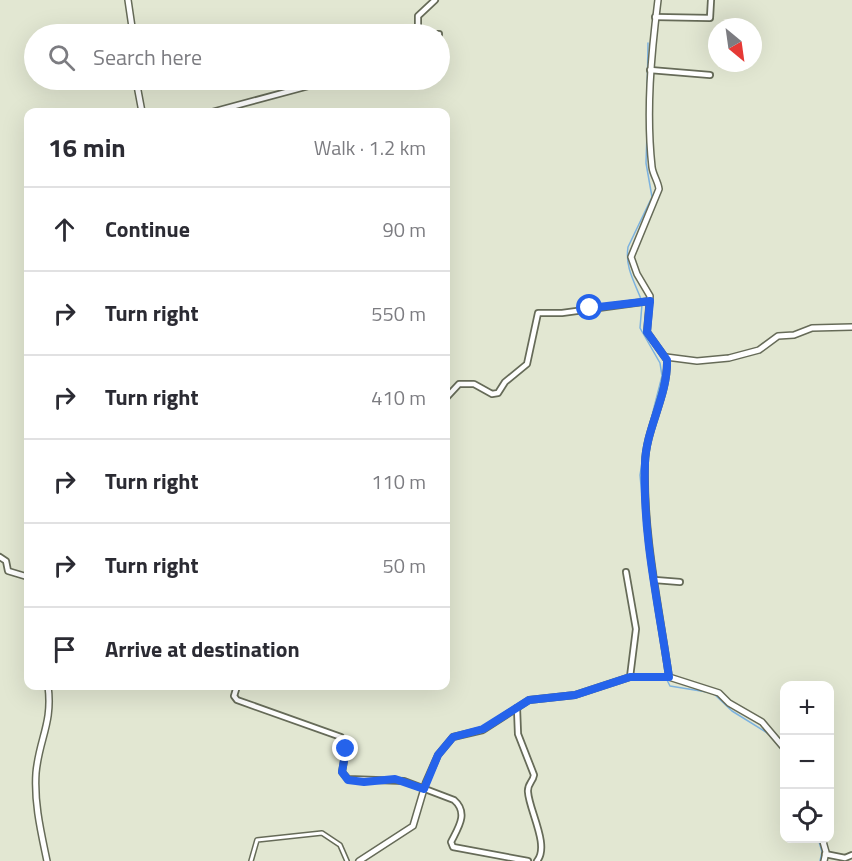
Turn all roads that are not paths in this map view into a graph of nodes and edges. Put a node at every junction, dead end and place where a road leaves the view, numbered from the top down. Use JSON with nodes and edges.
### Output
{"nodes":[{"id":1,"x":128,"y":0,"type":"edge"},
{"id":2,"x":435,"y":0,"type":"edge"},
{"id":3,"x":657,"y":0,"type":"edge"},
{"id":4,"x":711,"y":0,"type":"edge"},
{"id":5,"x":655,"y":17,"type":"junction"},
{"id":6,"x":132,"y":24,"type":"edge"},
{"id":7,"x":418,"y":24,"type":"edge"},
{"id":8,"x":650,"y":70,"type":"junction"},
{"id":9,"x":710,"y":75,"type":"dead end"},
{"id":10,"x":138,"y":90,"type":"edge"},
{"id":11,"x":294,"y":90,"type":"edge"},
{"id":12,"x":140,"y":108,"type":"edge"},
{"id":13,"x":227,"y":108,"type":"edge"},
{"id":14,"x":648,"y":301,"type":"junction"},
{"id":15,"x":852,"y":327,"type":"edge"},
{"id":16,"x":666,"y":357,"type":"junction"},
{"id":17,"x":450,"y":394,"type":"edge"},
{"id":18,"x":0,"y":557,"type":"edge"},
{"id":19,"x":626,"y":572,"type":"dead end"},
{"id":20,"x":24,"y":576,"type":"edge"},
{"id":21,"x":655,"y":580,"type":"junction"},
{"id":22,"x":680,"y":582,"type":"dead end"},
{"id":23,"x":630,"y":677,"type":"junction"},
{"id":24,"x":667,"y":677,"type":"junction"},
{"id":25,"x":49,"y":690,"type":"edge"},
{"id":26,"x":236,"y":690,"type":"edge"},
{"id":27,"x":517,"y":708,"type":"junction"},
{"id":28,"x":780,"y":743,"type":"edge"},
{"id":29,"x":424,"y":789,"type":"junction"},
{"id":30,"x":823,"y":843,"type":"edge"},
{"id":31,"x":851,"y":857,"type":"edge"},
{"id":32,"x":825,"y":858,"type":"edge"},
{"id":33,"x":47,"y":861,"type":"edge"},
{"id":34,"x":251,"y":861,"type":"edge"},
{"id":35,"x":347,"y":861,"type":"edge"},
{"id":36,"x":359,"y":861,"type":"edge"},
{"id":37,"x":528,"y":861,"type":"edge"},
{"id":38,"x":537,"y":861,"type":"edge"}],
"edges":[{"from":1,"to":6,"type":"street"},
{"from":2,"to":7,"type":"street"},
{"from":3,"to":5,"type":"street"},
{"from":4,"to":5,"type":"street"},
{"from":5,"to":8,"type":"street"},
{"from":8,"to":9,"type":"street"},
{"from":8,"to":14,"type":"street"},
{"from":10,"to":12,"type":"street"},
{"from":11,"to":13,"type":"street"},
{"from":14,"to":16,"type":"street"},
{"from":14,"to":17,"type":"street"},
{"from":15,"to":16,"type":"street"},
{"from":16,"to":21,"type":"street"},
{"from":18,"to":20,"type":"street"},
{"from":19,"to":23,"type":"street"},
{"from":21,"to":22,"type":"street"},
{"from":21,"to":24,"type":"street"},
{"from":23,"to":24,"type":"street"},
{"from":23,"to":27,"type":"street"},
{"from":24,"to":28,"type":"street"},
{"from":25,"to":33,"type":"street"},
{"from":26,"to":29,"type":"street"},
{"from":27,"to":29,"type":"street"},
{"from":27,"to":38,"type":"street"},
{"from":29,"to":36,"type":"street"},
{"from":29,"to":37,"type":"street"},
{"from":30,"to":32,"type":"street"},
{"from":31,"to":32,"type":"street"},
{"from":34,"to":35,"type":"street"}]}
